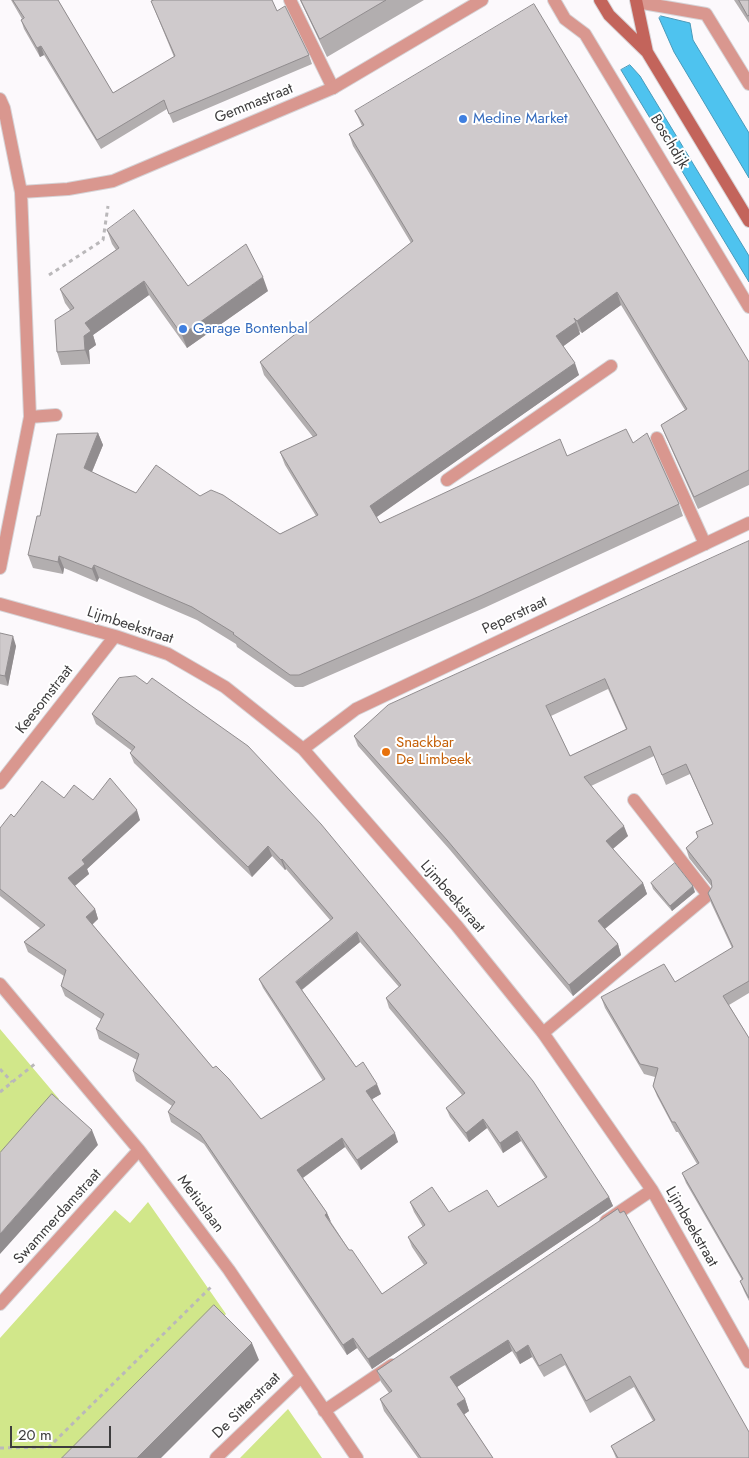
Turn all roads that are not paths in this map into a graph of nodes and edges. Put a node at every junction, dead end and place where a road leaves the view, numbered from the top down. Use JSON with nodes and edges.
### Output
{"nodes":[{"id":1,"x":290,"y":0,"type":"edge"},
{"id":2,"x":482,"y":0,"type":"edge"},
{"id":3,"x":554,"y":0,"type":"edge"},
{"id":4,"x":600,"y":0,"type":"edge"},
{"id":5,"x":636,"y":1,"type":"edge"},
{"id":6,"x":647,"y":52,"type":"junction"},
{"id":7,"x":749,"y":84,"type":"edge"},
{"id":8,"x":334,"y":88,"type":"junction"},
{"id":9,"x":0,"y":99,"type":"edge"},
{"id":10,"x":21,"y":192,"type":"junction"},
{"id":11,"x":749,"y":220,"type":"edge"},
{"id":12,"x":749,"y":307,"type":"edge"},
{"id":13,"x":612,"y":366,"type":"dead end"},
{"id":14,"x":56,"y":415,"type":"dead end"},
{"id":15,"x":30,"y":417,"type":"junction"},
{"id":16,"x":657,"y":438,"type":"dead end"},
{"id":17,"x":448,"y":480,"type":"dead end"},
{"id":18,"x":749,"y":523,"type":"edge"},
{"id":19,"x":705,"y":544,"type":"junction"},
{"id":20,"x":0,"y":568,"type":"edge"},
{"id":21,"x":0,"y":604,"type":"edge"},
{"id":22,"x":115,"y":636,"type":"junction"},
{"id":23,"x":302,"y":749,"type":"junction"},
{"id":24,"x":0,"y":784,"type":"edge"},
{"id":25,"x":634,"y":800,"type":"dead end"},
{"id":26,"x":0,"y":984,"type":"edge"},
{"id":27,"x":543,"y":1033,"type":"junction"},
{"id":28,"x":139,"y":1150,"type":"junction"},
{"id":29,"x":652,"y":1190,"type":"junction"},
{"id":30,"x":594,"y":1229,"type":"edge"},
{"id":31,"x":0,"y":1304,"type":"edge"},
{"id":32,"x":406,"y":1356,"type":"edge"},
{"id":33,"x":749,"y":1362,"type":"edge"},
{"id":34,"x":301,"y":1377,"type":"junction"},
{"id":35,"x":324,"y":1411,"type":"junction"},
{"id":36,"x":216,"y":1458,"type":"edge"},
{"id":37,"x":357,"y":1458,"type":"edge"}],
"edges":[{"from":1,"to":8,"type":"street"},
{"from":2,"to":8,"type":"street","name":"Gemmastraat"},
{"from":3,"to":12,"type":"street","name":"Boschdijk"},
{"from":4,"to":6,"type":"main road","name":"Boschdijk"},
{"from":5,"to":6,"type":"main road","name":"Boschdijk"},
{"from":5,"to":7,"type":"street","name":"Boschdijk"},
{"from":6,"to":11,"type":"main road","name":"Boschdijk"},
{"from":8,"to":10,"type":"street","name":"Gemmastraat"},
{"from":9,"to":10,"type":"street"},
{"from":10,"to":15,"type":"street"},
{"from":13,"to":17,"type":"street"},
{"from":14,"to":15,"type":"street"},
{"from":15,"to":20,"type":"street"},
{"from":16,"to":19,"type":"street"},
{"from":18,"to":19,"type":"street","name":"Peperstraat"},
{"from":19,"to":23,"type":"street","name":"Peperstraat"},
{"from":21,"to":22,"type":"street","name":"Lijmbeekstraat"},
{"from":22,"to":23,"type":"street","name":"Lijmbeekstraat"},
{"from":22,"to":24,"type":"street","name":"Keesomstraat"},
{"from":23,"to":27,"type":"street","name":"Lijmbeekstraat"},
{"from":25,"to":27,"type":"street"},
{"from":26,"to":28,"type":"street","name":"Metiuslaan"},
{"from":27,"to":29,"type":"street","name":"Lijmbeekstraat"},
{"from":28,"to":31,"type":"street","name":"Swammerdamstraat"},
{"from":28,"to":34,"type":"street","name":"Metiuslaan"},
{"from":29,"to":30,"type":"street"},
{"from":29,"to":33,"type":"street","name":"Lijmbeekstraat"},
{"from":32,"to":35,"type":"street"},
{"from":34,"to":35,"type":"street","name":"Metiuslaan"},
{"from":34,"to":36,"type":"street","name":"De Sitterstraat"},
{"from":35,"to":37,"type":"street","name":"Metiuslaan"}]}
